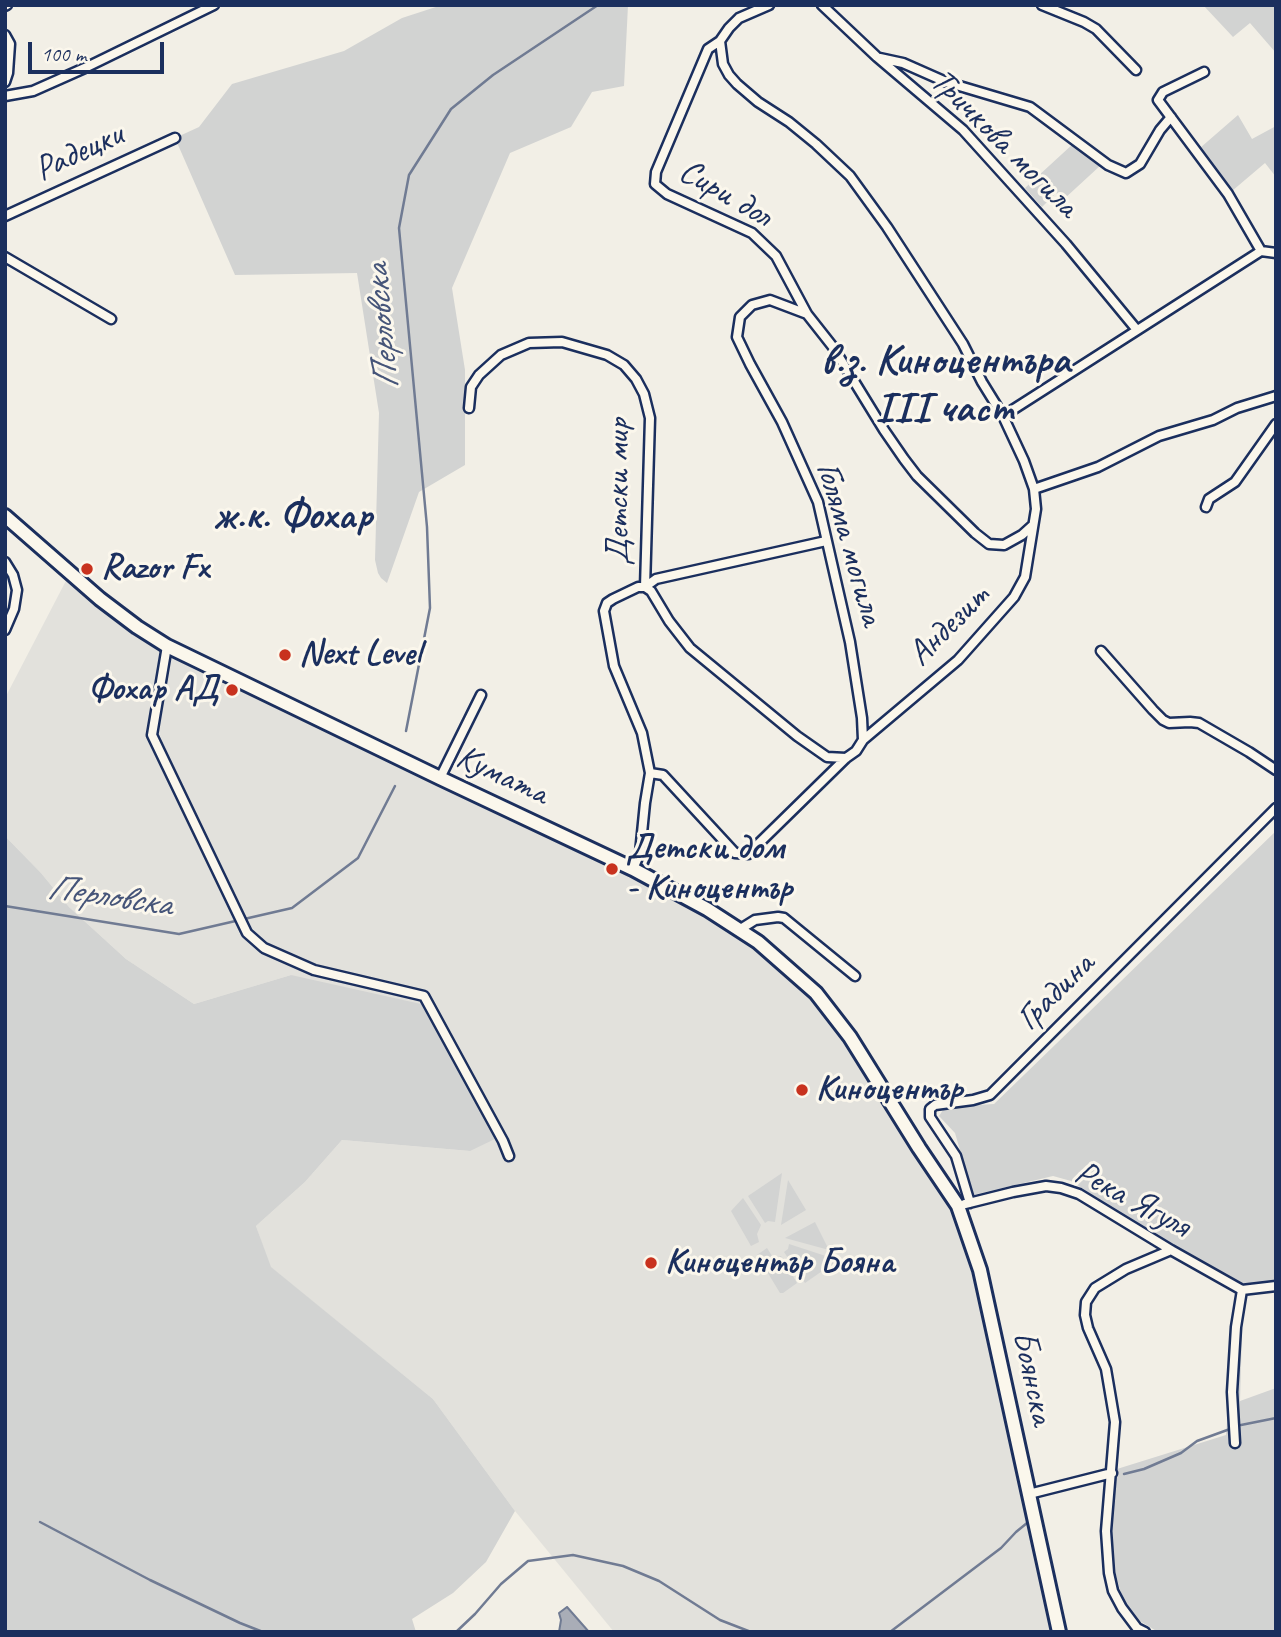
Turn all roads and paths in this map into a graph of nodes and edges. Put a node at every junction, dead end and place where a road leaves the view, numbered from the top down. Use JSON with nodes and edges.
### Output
{"nodes":[{"id":1,"x":214,"y":5,"type":"edge"},
{"id":2,"x":769,"y":5,"type":"edge"},
{"id":3,"x":821,"y":5,"type":"edge"},
{"id":4,"x":1042,"y":5,"type":"edge"},
{"id":5,"x":5,"y":35,"type":"edge"},
{"id":6,"x":720,"y":41,"type":"junction"},
{"id":7,"x":877,"y":57,"type":"junction"},
{"id":8,"x":1136,"y":71,"type":"dead end"},
{"id":9,"x":1205,"y":72,"type":"dead end"},
{"id":10,"x":5,"y":82,"type":"edge"},
{"id":11,"x":5,"y":96,"type":"edge"},
{"id":12,"x":1171,"y":117,"type":"junction"},
{"id":13,"x":175,"y":138,"type":"dead end"},
{"id":14,"x":5,"y":216,"type":"edge"},
{"id":15,"x":1261,"y":251,"type":"junction"},
{"id":16,"x":1276,"y":253,"type":"edge"},
{"id":17,"x":5,"y":257,"type":"edge"},
{"id":18,"x":807,"y":314,"type":"junction"},
{"id":19,"x":111,"y":319,"type":"dead end"},
{"id":20,"x":1138,"y":330,"type":"junction"},
{"id":21,"x":1276,"y":396,"type":"edge"},
{"id":22,"x":469,"y":408,"type":"dead end"},
{"id":23,"x":1003,"y":416,"type":"junction"},
{"id":24,"x":1276,"y":424,"type":"edge"},
{"id":25,"x":1034,"y":489,"type":"junction"},
{"id":26,"x":1206,"y":507,"type":"dead end"},
{"id":27,"x":5,"y":516,"type":"edge"},
{"id":28,"x":1032,"y":526,"type":"junction"},
{"id":29,"x":826,"y":541,"type":"junction"},
{"id":30,"x":5,"y":562,"type":"edge"},
{"id":31,"x":645,"y":587,"type":"junction"},
{"id":32,"x":5,"y":630,"type":"edge"},
{"id":33,"x":167,"y":646,"type":"junction"},
{"id":34,"x":1101,"y":651,"type":"dead end"},
{"id":35,"x":481,"y":695,"type":"dead end"},
{"id":36,"x":863,"y":740,"type":"junction"},
{"id":37,"x":846,"y":758,"type":"junction"},
{"id":38,"x":1276,"y":770,"type":"edge"},
{"id":39,"x":650,"y":773,"type":"junction"},
{"id":40,"x":440,"y":778,"type":"junction"},
{"id":41,"x":1276,"y":808,"type":"edge"},
{"id":42,"x":633,"y":869,"type":"junction"},
{"id":43,"x":739,"y":930,"type":"junction"},
{"id":44,"x":855,"y":976,"type":"dead end"},
{"id":45,"x":919,"y":1148,"type":"joint"},
{"id":46,"x":509,"y":1156,"type":"dead end"},
{"id":47,"x":964,"y":1204,"type":"junction"},
{"id":48,"x":1171,"y":1250,"type":"junction"},
{"id":49,"x":1276,"y":1286,"type":"edge"},
{"id":50,"x":1242,"y":1290,"type":"junction"},
{"id":51,"x":1235,"y":1443,"type":"dead end"},
{"id":52,"x":1112,"y":1473,"type":"junction"},
{"id":53,"x":1029,"y":1494,"type":"junction"},
{"id":54,"x":1059,"y":1632,"type":"edge"},
{"id":55,"x":1144,"y":1632,"type":"edge"}],
"edges":[{"from":1,"to":11,"type":"street"},
{"from":2,"to":6,"type":"street"},
{"from":3,"to":7,"type":"street","name":"Тричкова могила"},
{"from":4,"to":8,"type":"street"},
{"from":5,"to":10,"type":"street"},
{"from":6,"to":18,"type":"street","name":"Сири дол"},
{"from":6,"to":23,"type":"street"},
{"from":7,"to":12,"type":"street"},
{"from":7,"to":20,"type":"street","name":"Тричкова могила"},
{"from":9,"to":12,"type":"street"},
{"from":12,"to":15,"type":"street"},
{"from":13,"to":14,"type":"street","name":"Радецки"},
{"from":15,"to":16,"type":"street"},
{"from":15,"to":20,"type":"street"},
{"from":17,"to":19,"type":"street"},
{"from":18,"to":28,"type":"street","name":"Голяма могила"},
{"from":18,"to":29,"type":"street","name":"Голяма могила"},
{"from":20,"to":23,"type":"street"},
{"from":21,"to":25,"type":"street"},
{"from":22,"to":31,"type":"street","name":"Детски мир"},
{"from":23,"to":25,"type":"street"},
{"from":24,"to":26,"type":"street"},
{"from":25,"to":28,"type":"street"},
{"from":27,"to":33,"type":"main road","name":"Кумата"},
{"from":28,"to":36,"type":"street","name":"Андезит"},
{"from":29,"to":31,"type":"street"},
{"from":29,"to":36,"type":"street","name":"Голяма могила"},
{"from":30,"to":32,"type":"street"},
{"from":31,"to":37,"type":"street"},
{"from":31,"to":39,"type":"street","name":"Детски мир"},
{"from":33,"to":40,"type":"main road","name":"Кумата"},
{"from":33,"to":46,"type":"street"},
{"from":34,"to":38,"type":"street"},
{"from":35,"to":40,"type":"street"},
{"from":36,"to":37,"type":"street"},
{"from":37,"to":39,"type":"street"},
{"from":39,"to":42,"type":"street","name":"Детски мир"},
{"from":40,"to":42,"type":"main road","name":"Кумата"},
{"from":41,"to":47,"type":"street","name":"Градина"},
{"from":42,"to":43,"type":"main road","name":"Кумата"},
{"from":43,"to":44,"type":"street"},
{"from":43,"to":45,"type":"main road","name":"Кумата"},
{"from":45,"to":47,"type":"main road","name":"Боянска"},
{"from":47,"to":48,"type":"street","name":"Река Ягуля"},
{"from":47,"to":53,"type":"main road","name":"Боянска"},
{"from":48,"to":50,"type":"street","name":"Река Ягуля"},
{"from":48,"to":52,"type":"street"},
{"from":49,"to":50,"type":"street"},
{"from":50,"to":51,"type":"street"},
{"from":52,"to":53,"type":"street"},
{"from":52,"to":55,"type":"street"},
{"from":53,"to":54,"type":"main road","name":"Боянска"}]}
